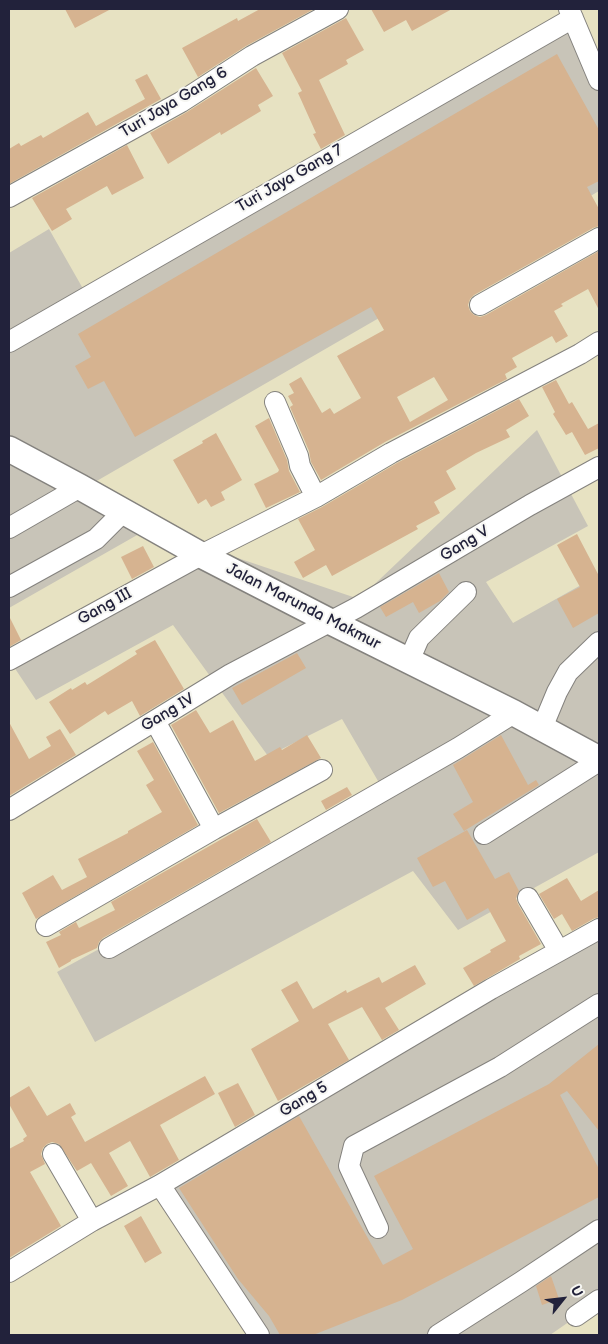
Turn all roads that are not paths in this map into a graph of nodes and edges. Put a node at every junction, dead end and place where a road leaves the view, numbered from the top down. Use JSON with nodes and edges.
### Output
{"nodes":[{"id":1,"x":338,"y":9,"type":"edge"},
{"id":2,"x":571,"y":13,"type":"edge"},
{"id":3,"x":599,"y":80,"type":"edge"},
{"id":4,"x":9,"y":197,"type":"edge"},
{"id":5,"x":599,"y":238,"type":"edge"},
{"id":6,"x":480,"y":305,"type":"dead end"},
{"id":7,"x":9,"y":342,"type":"edge"},
{"id":8,"x":599,"y":342,"type":"edge"},
{"id":9,"x":275,"y":402,"type":"dead end"},
{"id":10,"x":9,"y":449,"type":"edge"},
{"id":11,"x":599,"y":467,"type":"edge"},
{"id":12,"x":80,"y":487,"type":"junction"},
{"id":13,"x":316,"y":497,"type":"junction"},
{"id":14,"x":124,"y":511,"type":"junction"},
{"id":15,"x":9,"y":528,"type":"edge"},
{"id":16,"x":201,"y":554,"type":"junction"},
{"id":17,"x":9,"y":588,"type":"edge"},
{"id":18,"x":466,"y":592,"type":"dead end"},
{"id":19,"x":331,"y":622,"type":"junction"},
{"id":20,"x":598,"y":645,"type":"edge"},
{"id":21,"x":9,"y":660,"type":"edge"},
{"id":22,"x":409,"y":660,"type":"junction"},
{"id":23,"x":514,"y":713,"type":"junction"},
{"id":24,"x":155,"y":721,"type":"junction"},
{"id":25,"x":542,"y":728,"type":"junction"},
{"id":26,"x":599,"y":760,"type":"edge"},
{"id":27,"x":322,"y":770,"type":"dead end"},
{"id":28,"x":9,"y":810,"type":"edge"},
{"id":29,"x":214,"y":829,"type":"junction"},
{"id":30,"x":484,"y":834,"type":"dead end"},
{"id":31,"x":528,"y":898,"type":"dead end"},
{"id":32,"x":46,"y":926,"type":"dead end"},
{"id":33,"x":599,"y":929,"type":"edge"},
{"id":34,"x":109,"y":948,"type":"dead end"},
{"id":35,"x":560,"y":951,"type":"junction"},
{"id":36,"x":599,"y":1004,"type":"edge"},
{"id":37,"x":53,"y":1154,"type":"dead end"},
{"id":38,"x":160,"y":1185,"type":"junction"},
{"id":39,"x":92,"y":1221,"type":"junction"},
{"id":40,"x":378,"y":1228,"type":"dead end"},
{"id":41,"x":599,"y":1230,"type":"edge"},
{"id":42,"x":9,"y":1272,"type":"edge"},
{"id":43,"x":599,"y":1300,"type":"edge"},
{"id":44,"x":576,"y":1316,"type":"dead end"},
{"id":45,"x":259,"y":1335,"type":"edge"},
{"id":46,"x":438,"y":1335,"type":"edge"}],
"edges":[{"from":1,"to":4,"type":"street","name":"Turi Jaya Gang 6"},
{"from":2,"to":3,"type":"street"},
{"from":2,"to":7,"type":"street","name":"Turi Jaya Gang 7"},
{"from":5,"to":6,"type":"street"},
{"from":8,"to":13,"type":"street","name":"Gang III"},
{"from":9,"to":13,"type":"street"},
{"from":10,"to":12,"type":"main road","name":"Jalan Marunda Makmur"},
{"from":11,"to":19,"type":"street","name":"Gang V"},
{"from":12,"to":14,"type":"main road","name":"Jalan Marunda Makmur"},
{"from":12,"to":15,"type":"street"},
{"from":13,"to":16,"type":"street","name":"Gang III"},
{"from":14,"to":16,"type":"main road","name":"Jalan Marunda Makmur"},
{"from":14,"to":17,"type":"street"},
{"from":16,"to":19,"type":"main road","name":"Jalan Marunda Makmur"},
{"from":16,"to":21,"type":"street","name":"Gang III"},
{"from":18,"to":22,"type":"street"},
{"from":19,"to":22,"type":"main road","name":"Jalan Marunda Makmur"},
{"from":19,"to":24,"type":"street","name":"Gang IV"},
{"from":20,"to":25,"type":"street"},
{"from":22,"to":23,"type":"main road","name":"Jalan Marunda Makmur"},
{"from":23,"to":25,"type":"main road","name":"Jalan Marunda Makmur"},
{"from":23,"to":34,"type":"street"},
{"from":24,"to":28,"type":"street","name":"Gang IV"},
{"from":24,"to":29,"type":"street"},
{"from":25,"to":26,"type":"main road","name":"Jalan Marunda Makmur"},
{"from":26,"to":30,"type":"street"},
{"from":27,"to":29,"type":"street"},
{"from":29,"to":32,"type":"street"},
{"from":31,"to":35,"type":"street"},
{"from":33,"to":35,"type":"street","name":"Gang 5"},
{"from":35,"to":38,"type":"street","name":"Gang 5"},
{"from":36,"to":40,"type":"street"},
{"from":37,"to":39,"type":"street"},
{"from":38,"to":39,"type":"street","name":"Gang 5"},
{"from":38,"to":45,"type":"street"},
{"from":39,"to":42,"type":"street","name":"Gang 5"},
{"from":41,"to":46,"type":"street"},
{"from":43,"to":44,"type":"street"}]}
